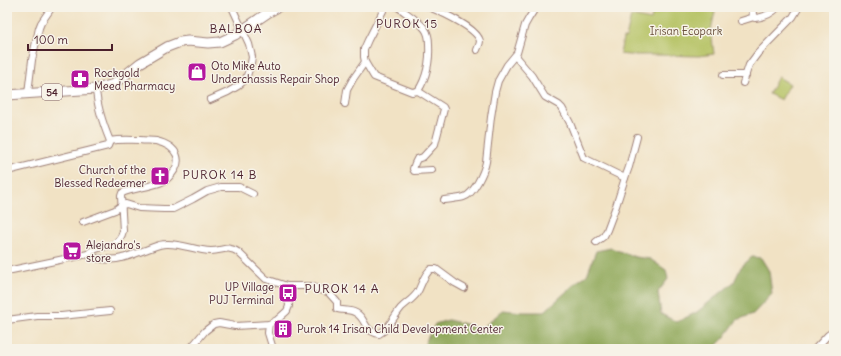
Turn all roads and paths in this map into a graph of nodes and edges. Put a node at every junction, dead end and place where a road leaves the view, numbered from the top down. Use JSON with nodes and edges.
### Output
{"nodes":[{"id":1,"x":52,"y":7,"type":"edge"},
{"id":2,"x":232,"y":7,"type":"edge"},
{"id":3,"x":278,"y":7,"type":"edge"},
{"id":4,"x":385,"y":7,"type":"edge"},
{"id":5,"x":398,"y":7,"type":"edge"},
{"id":6,"x":429,"y":7,"type":"edge"},
{"id":7,"x":536,"y":7,"type":"edge"},
{"id":8,"x":754,"y":7,"type":"edge"},
{"id":9,"x":778,"y":7,"type":"edge"},
{"id":10,"x":799,"y":7,"type":"edge"},
{"id":11,"x":754,"y":17,"type":"junction"},
{"id":12,"x":741,"y":21,"type":"dead end"},
{"id":13,"x":242,"y":30,"type":"junction"},
{"id":14,"x":477,"y":50,"type":"dead end"},
{"id":15,"x":515,"y":56,"type":"junction"},
{"id":16,"x":366,"y":62,"type":"junction"},
{"id":17,"x":723,"y":75,"type":"dead end"},
{"id":18,"x":746,"y":75,"type":"junction"},
{"id":19,"x":743,"y":83,"type":"dead end"},
{"id":20,"x":96,"y":89,"type":"junction"},
{"id":21,"x":418,"y":91,"type":"junction"},
{"id":22,"x":28,"y":93,"type":"junction"},
{"id":23,"x":7,"y":95,"type":"edge"},
{"id":24,"x":210,"y":100,"type":"dead end"},
{"id":25,"x":345,"y":104,"type":"dead end"},
{"id":26,"x":637,"y":136,"type":"dead end"},
{"id":27,"x":110,"y":141,"type":"junction"},
{"id":28,"x":432,"y":170,"type":"dead end"},
{"id":29,"x":7,"y":171,"type":"edge"},
{"id":30,"x":625,"y":178,"type":"junction"},
{"id":31,"x":253,"y":194,"type":"dead end"},
{"id":32,"x":444,"y":200,"type":"dead end"},
{"id":33,"x":122,"y":205,"type":"junction"},
{"id":34,"x":82,"y":222,"type":"dead end"},
{"id":35,"x":596,"y":242,"type":"dead end"},
{"id":36,"x":88,"y":254,"type":"junction"},
{"id":37,"x":7,"y":271,"type":"edge"},
{"id":38,"x":288,"y":286,"type":"junction"},
{"id":39,"x":464,"y":288,"type":"dead end"},
{"id":40,"x":110,"y":312,"type":"dead end"},
{"id":41,"x":7,"y":320,"type":"edge"},
{"id":42,"x":269,"y":324,"type":"junction"},
{"id":43,"x":834,"y":331,"type":"edge"},
{"id":44,"x":834,"y":344,"type":"edge"},
{"id":45,"x":190,"y":349,"type":"edge"},
{"id":46,"x":273,"y":349,"type":"edge"},
{"id":47,"x":815,"y":349,"type":"edge"},
{"id":48,"x":830,"y":349,"type":"edge"}],
"edges":[{"from":1,"to":22,"type":"street"},
{"from":2,"to":13,"type":"street"},
{"from":3,"to":13,"type":"highway","number":"54"},
{"from":4,"to":16,"type":"street"},
{"from":5,"to":21,"type":"street"},
{"from":6,"to":14,"type":"street"},
{"from":7,"to":15,"type":"street"},
{"from":8,"to":11,"type":"street"},
{"from":9,"to":11,"type":"street"},
{"from":10,"to":18,"type":"street"},
{"from":11,"to":12,"type":"street"},
{"from":13,"to":20,"type":"highway","number":"54"},
{"from":13,"to":24,"type":"street"},
{"from":15,"to":30,"type":"street"},
{"from":15,"to":32,"type":"street"},
{"from":16,"to":21,"type":"street"},
{"from":16,"to":25,"type":"street"},
{"from":17,"to":18,"type":"street"},
{"from":18,"to":19,"type":"street"},
{"from":20,"to":22,"type":"highway","number":"54"},
{"from":20,"to":27,"type":"street"},
{"from":21,"to":28,"type":"street"},
{"from":22,"to":23,"type":"highway","number":"54"},
{"from":26,"to":30,"type":"street"},
{"from":27,"to":29,"type":"street"},
{"from":27,"to":33,"type":"street"},
{"from":30,"to":35,"type":"street"},
{"from":31,"to":33,"type":"street"},
{"from":33,"to":34,"type":"street"},
{"from":33,"to":36,"type":"street"},
{"from":36,"to":37,"type":"street"},
{"from":36,"to":38,"type":"street"},
{"from":38,"to":39,"type":"street"},
{"from":38,"to":42,"type":"street"},
{"from":40,"to":41,"type":"street"},
{"from":42,"to":45,"type":"street"},
{"from":42,"to":46,"type":"street"},
{"from":43,"to":47,"type":"street"},
{"from":44,"to":48,"type":"main road"}]}
